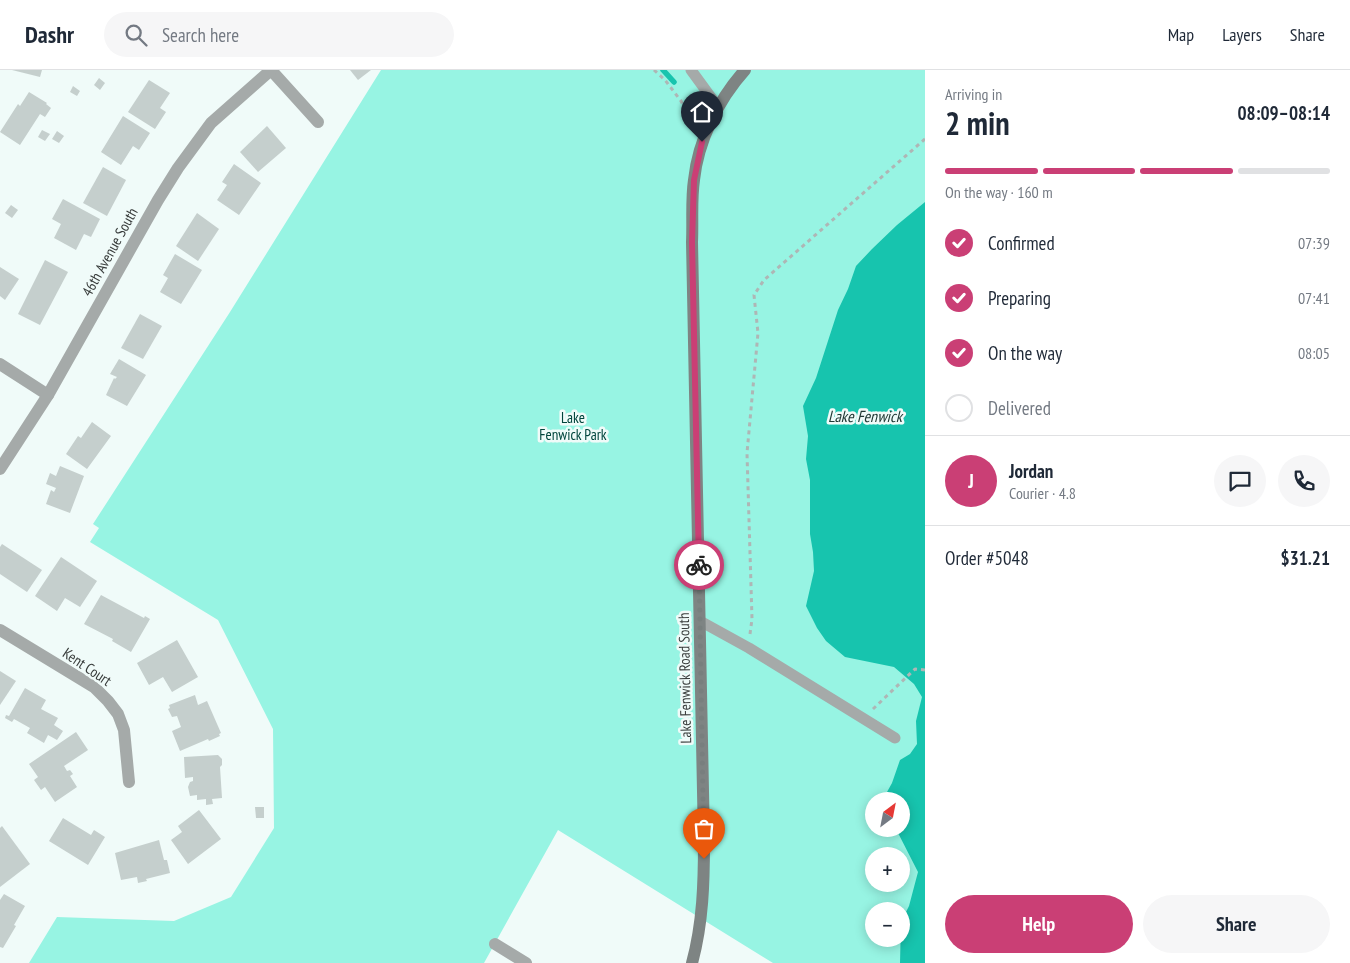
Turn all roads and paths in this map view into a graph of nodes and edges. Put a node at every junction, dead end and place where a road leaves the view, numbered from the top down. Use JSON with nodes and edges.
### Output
{"nodes":[{"id":1,"x":271,"y":70,"type":"edge"},
{"id":2,"x":654,"y":70,"type":"edge"},
{"id":3,"x":691,"y":70,"type":"edge"},
{"id":4,"x":745,"y":70,"type":"edge"},
{"id":5,"x":718,"y":107,"type":"junction"},
{"id":6,"x":318,"y":122,"type":"dead end"},
{"id":7,"x":925,"y":139,"type":"edge"},
{"id":8,"x":702,"y":142,"type":"junction"},
{"id":9,"x":0,"y":364,"type":"edge"},
{"id":10,"x":48,"y":395,"type":"junction"},
{"id":11,"x":0,"y":468,"type":"edge"},
{"id":12,"x":700,"y":621,"type":"junction"},
{"id":13,"x":0,"y":630,"type":"edge"},
{"id":14,"x":749,"y":648,"type":"junction"},
{"id":15,"x":925,"y":670,"type":"edge"},
{"id":16,"x":884,"y":697,"type":"dead end"},
{"id":17,"x":895,"y":738,"type":"dead end"},
{"id":18,"x":129,"y":782,"type":"dead end"},
{"id":19,"x":496,"y":944,"type":"dead end"},
{"id":20,"x":526,"y":963,"type":"edge"},
{"id":21,"x":692,"y":963,"type":"edge"}],
"edges":[{"from":1,"to":6,"type":"street"},
{"from":1,"to":10,"type":"street","name":"46th Avenue South"},
{"from":2,"to":8,"type":"path"},
{"from":3,"to":5,"type":"lane"},
{"from":4,"to":5,"type":"street","name":"Lake Fenwick Road South"},
{"from":5,"to":8,"type":"street","name":"Lake Fenwick Road South"},
{"from":7,"to":14,"type":"path"},
{"from":8,"to":12,"type":"street","name":"Lake Fenwick Road South"},
{"from":9,"to":10,"type":"street"},
{"from":10,"to":11,"type":"street","name":"46th Avenue South"},
{"from":12,"to":14,"type":"lane"},
{"from":12,"to":21,"type":"street","name":"Lake Fenwick Road South"},
{"from":13,"to":18,"type":"street","name":"Kent Court"},
{"from":14,"to":17,"type":"lane"},
{"from":15,"to":16,"type":"path"},
{"from":19,"to":20,"type":"street"}]}
